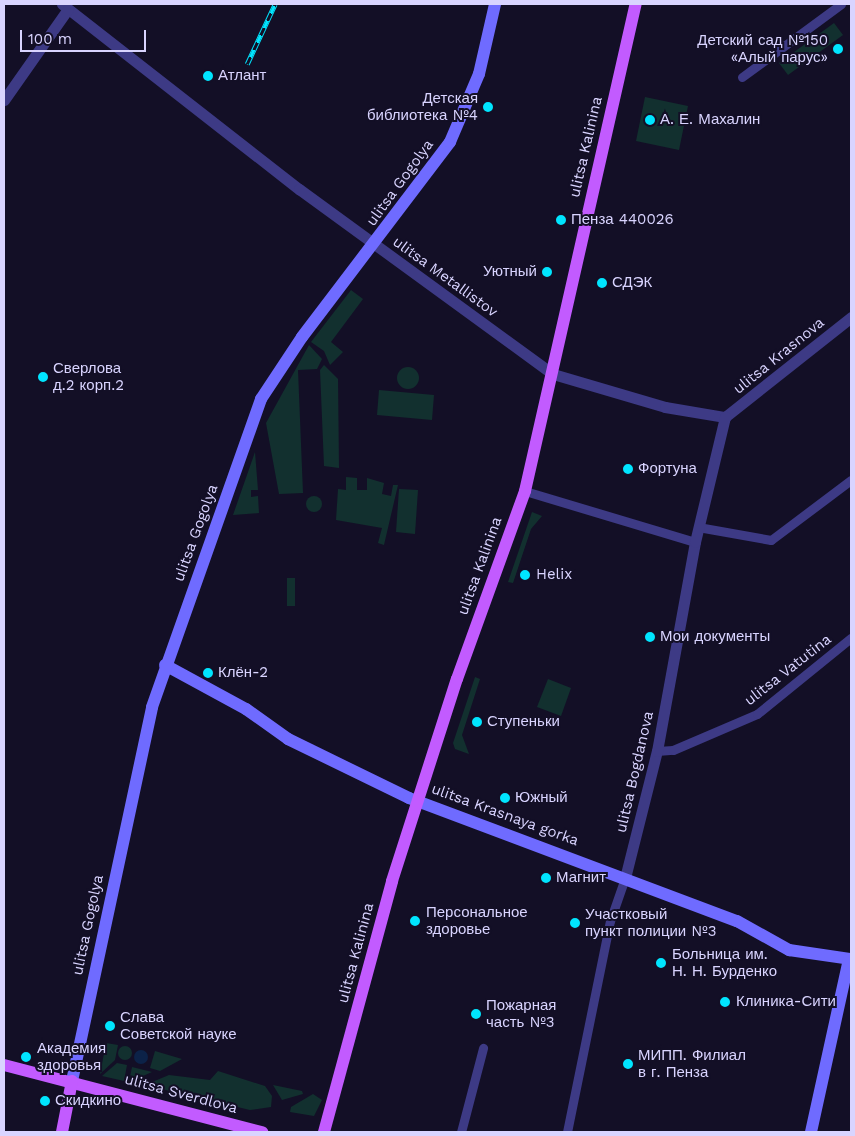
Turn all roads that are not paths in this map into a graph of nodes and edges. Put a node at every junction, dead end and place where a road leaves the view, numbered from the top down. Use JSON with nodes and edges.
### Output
{"nodes":[{"id":1,"x":495,"y":4,"type":"edge"},
{"id":2,"x":636,"y":4,"type":"edge"},
{"id":3,"x":841,"y":4,"type":"edge"},
{"id":4,"x":65,"y":6,"type":"edge"},
{"id":5,"x":742,"y":76,"type":"dead end"},
{"id":6,"x":4,"y":100,"type":"edge"},
{"id":7,"x":375,"y":245,"type":"junction"},
{"id":8,"x":851,"y":317,"type":"edge"},
{"id":9,"x":554,"y":374,"type":"junction"},
{"id":10,"x":725,"y":417,"type":"junction"},
{"id":11,"x":851,"y":480,"type":"edge"},
{"id":12,"x":525,"y":491,"type":"junction"},
{"id":13,"x":698,"y":527,"type":"junction"},
{"id":14,"x":694,"y":542,"type":"junction"},
{"id":15,"x":851,"y":638,"type":"edge"},
{"id":16,"x":165,"y":665,"type":"junction"},
{"id":17,"x":657,"y":751,"type":"junction"},
{"id":18,"x":418,"y":801,"type":"junction"},
{"id":19,"x":625,"y":878,"type":"junction"},
{"id":20,"x":850,"y":959,"type":"edge"},
{"id":21,"x":483,"y":1048,"type":"dead end"},
{"id":22,"x":4,"y":1065,"type":"edge"},
{"id":23,"x":72,"y":1081,"type":"junction"},
{"id":24,"x":62,"y":1132,"type":"edge"},
{"id":25,"x":262,"y":1132,"type":"edge"},
{"id":26,"x":324,"y":1132,"type":"edge"},
{"id":27,"x":461,"y":1132,"type":"edge"},
{"id":28,"x":567,"y":1132,"type":"edge"},
{"id":29,"x":812,"y":1132,"type":"edge"}],
"edges":[{"from":1,"to":7,"type":"main road","name":"ulitsa Gogolya"},
{"from":2,"to":9,"type":"main road","name":"ulitsa Kalinina"},
{"from":3,"to":5,"type":"street"},
{"from":4,"to":6,"type":"street"},
{"from":4,"to":7,"type":"street","name":"ulitsa Metallistov"},
{"from":7,"to":9,"type":"street","name":"ulitsa Metallistov"},
{"from":7,"to":16,"type":"main road","name":"ulitsa Gogolya"},
{"from":8,"to":10,"type":"street","name":"ulitsa Krasnova"},
{"from":9,"to":10,"type":"street","name":"ulitsa Metallistov"},
{"from":9,"to":12,"type":"main road","name":"ulitsa Kalinina"},
{"from":10,"to":13,"type":"street","name":"ulitsa Bogdanova"},
{"from":11,"to":13,"type":"street"},
{"from":12,"to":14,"type":"street"},
{"from":12,"to":18,"type":"main road","name":"ulitsa Kalinina"},
{"from":13,"to":14,"type":"street","name":"ulitsa Bogdanova"},
{"from":14,"to":17,"type":"street","name":"ulitsa Bogdanova"},
{"from":15,"to":17,"type":"street","name":"ulitsa Vatutina"},
{"from":16,"to":18,"type":"main road","name":"ulitsa Krasnaya gorka"},
{"from":16,"to":23,"type":"main road","name":"ulitsa Gogolya"},
{"from":17,"to":19,"type":"street","name":"ulitsa Bogdanova"},
{"from":18,"to":19,"type":"main road","name":"ulitsa Krasnaya gorka"},
{"from":18,"to":26,"type":"main road","name":"ulitsa Kalinina"},
{"from":19,"to":20,"type":"main road","name":"ulitsa Krasnaya gorka"},
{"from":19,"to":28,"type":"street","name":"ulitsa Bogdanova"},
{"from":20,"to":29,"type":"main road"},
{"from":21,"to":27,"type":"street"},
{"from":22,"to":23,"type":"main road","name":"ulitsa Sverdlova"},
{"from":23,"to":24,"type":"main road","name":"ulitsa Gogolya"},
{"from":23,"to":25,"type":"main road","name":"ulitsa Sverdlova"}]}
